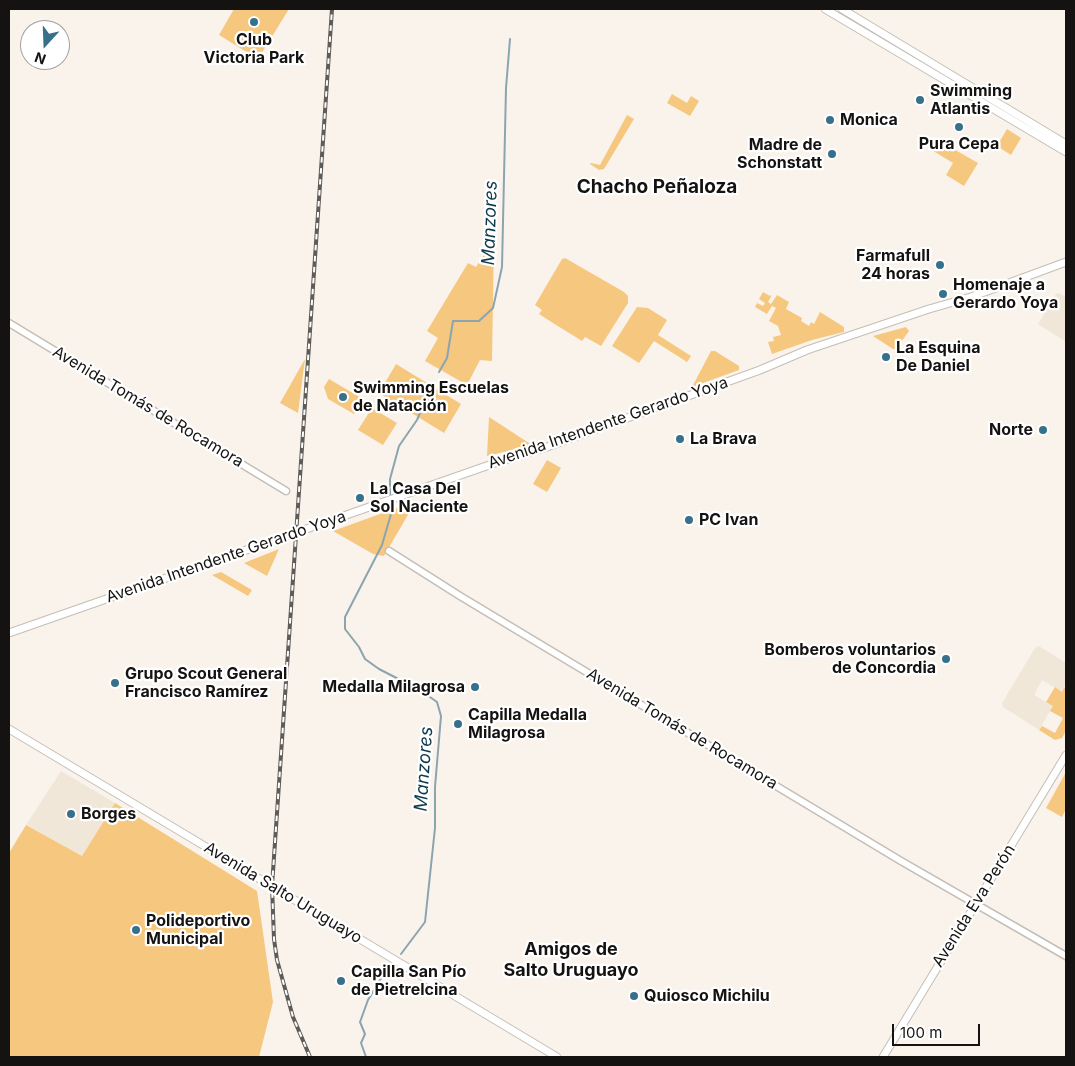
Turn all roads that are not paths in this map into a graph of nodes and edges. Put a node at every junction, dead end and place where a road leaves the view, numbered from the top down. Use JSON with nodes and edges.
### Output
{"nodes":[{"id":1,"x":825,"y":9,"type":"edge"},
{"id":2,"x":842,"y":9,"type":"edge"},
{"id":3,"x":1066,"y":144,"type":"edge"},
{"id":4,"x":1066,"y":152,"type":"edge"},
{"id":5,"x":1066,"y":262,"type":"edge"},
{"id":6,"x":9,"y":323,"type":"edge"},
{"id":7,"x":286,"y":491,"type":"dead end"},
{"id":8,"x":389,"y":551,"type":"dead end"},
{"id":9,"x":9,"y":633,"type":"edge"},
{"id":10,"x":9,"y":729,"type":"edge"},
{"id":11,"x":1066,"y":755,"type":"edge"},
{"id":12,"x":976,"y":903,"type":"junction"},
{"id":13,"x":1066,"y":956,"type":"edge"},
{"id":14,"x":557,"y":1057,"type":"edge"},
{"id":15,"x":883,"y":1057,"type":"edge"}],
"edges":[{"from":1,"to":4,"type":"main road"},
{"from":2,"to":3,"type":"main road"},
{"from":5,"to":9,"type":"main road","name":"Avenida Intendente Gerardo Yoya"},
{"from":6,"to":7,"type":"street","name":"Avenida Tomás de Rocamora"},
{"from":8,"to":12,"type":"street","name":"Avenida Tomás de Rocamora"},
{"from":10,"to":14,"type":"main road","name":"Avenida Salto Uruguayo"},
{"from":11,"to":12,"type":"main road","name":"Avenida Eva Perón"},
{"from":12,"to":13,"type":"street","name":"Avenida Tomás de Rocamora"},
{"from":12,"to":15,"type":"main road","name":"Avenida Eva Perón"}]}
